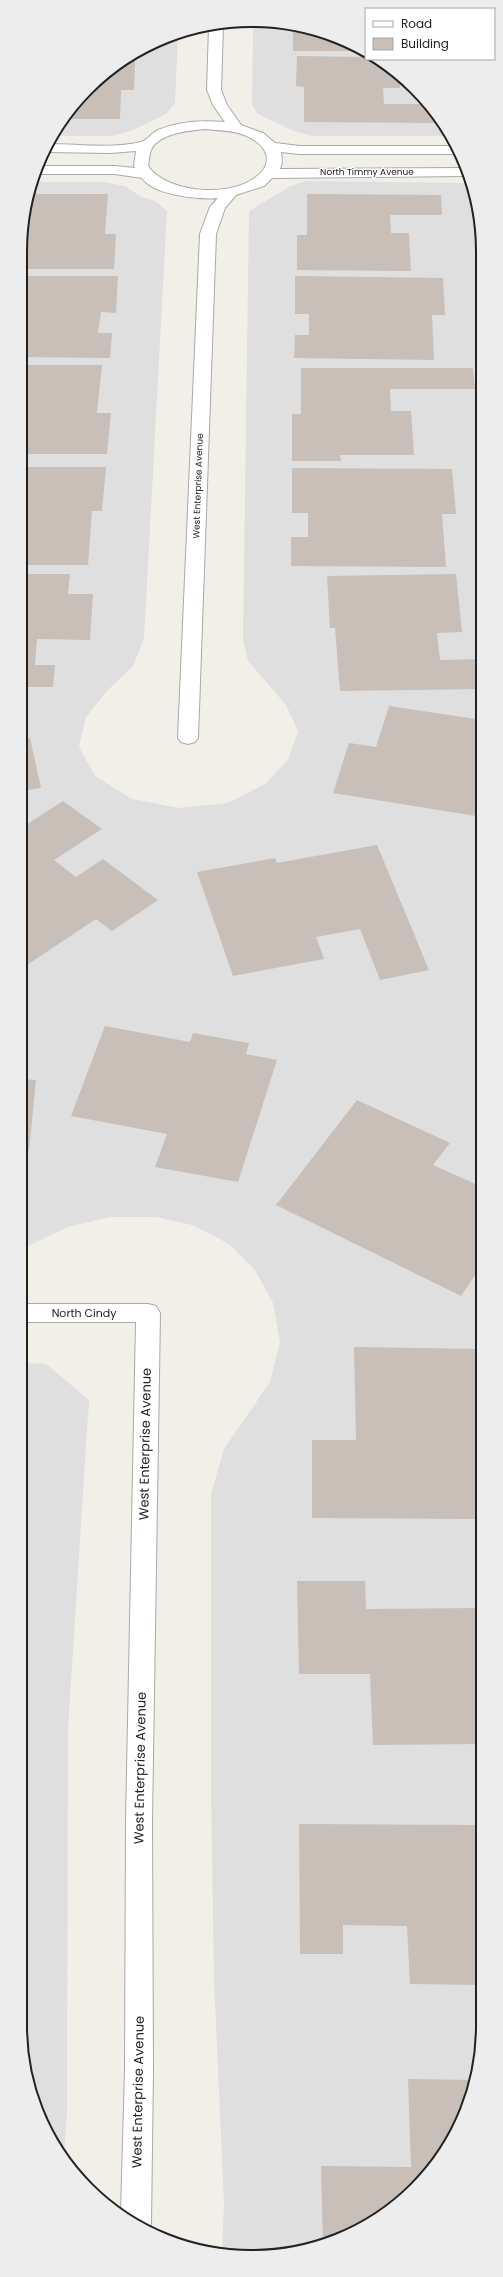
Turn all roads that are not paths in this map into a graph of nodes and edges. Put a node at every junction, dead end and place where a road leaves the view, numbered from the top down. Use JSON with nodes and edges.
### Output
{"nodes":[{"id":1,"x":216,"y":30,"type":"edge"},
{"id":2,"x":214,"y":90,"type":"junction"},
{"id":3,"x":188,"y":126,"type":"junction"},
{"id":4,"x":236,"y":128,"type":"junction"},
{"id":5,"x":146,"y":146,"type":"junction"},
{"id":6,"x":271,"y":147,"type":"junction"},
{"id":7,"x":52,"y":148,"type":"edge"},
{"id":8,"x":452,"y":150,"type":"edge"},
{"id":9,"x":42,"y":170,"type":"edge"},
{"id":10,"x":461,"y":172,"type":"edge"},
{"id":11,"x":145,"y":174,"type":"junction"},
{"id":12,"x":269,"y":174,"type":"junction"},
{"id":13,"x":187,"y":193,"type":"junction"},
{"id":14,"x":230,"y":193,"type":"junction"},
{"id":15,"x":208,"y":234,"type":"junction"},
{"id":16,"x":188,"y":738,"type":"dead end"},
{"id":17,"x":27,"y":1313,"type":"edge"},
{"id":18,"x":148,"y":1313,"type":"joint"},
{"id":19,"x":136,"y":2218,"type":"edge"}],
"edges":[{"from":1,"to":2,"type":"street"},
{"from":2,"to":3,"type":"street"},
{"from":2,"to":4,"type":"street"},
{"from":3,"to":4,"type":"street"},
{"from":3,"to":5,"type":"street"},
{"from":4,"to":6,"type":"street"},
{"from":5,"to":7,"type":"street"},
{"from":5,"to":11,"type":"street"},
{"from":6,"to":8,"type":"street"},
{"from":6,"to":12,"type":"street"},
{"from":9,"to":11,"type":"street"},
{"from":10,"to":12,"type":"street","name":"North Timmy Avenue"},
{"from":11,"to":13,"type":"street"},
{"from":12,"to":14,"type":"street"},
{"from":13,"to":14,"type":"street"},
{"from":13,"to":15,"type":"street","name":"West Enterprise Avenue"},
{"from":14,"to":15,"type":"street","name":"West Enterprise Avenue"},
{"from":15,"to":16,"type":"street","name":"West Enterprise Avenue"},
{"from":17,"to":18,"type":"street","name":"North Cindy"},
{"from":18,"to":19,"type":"street","name":"West Enterprise Avenue"}]}
